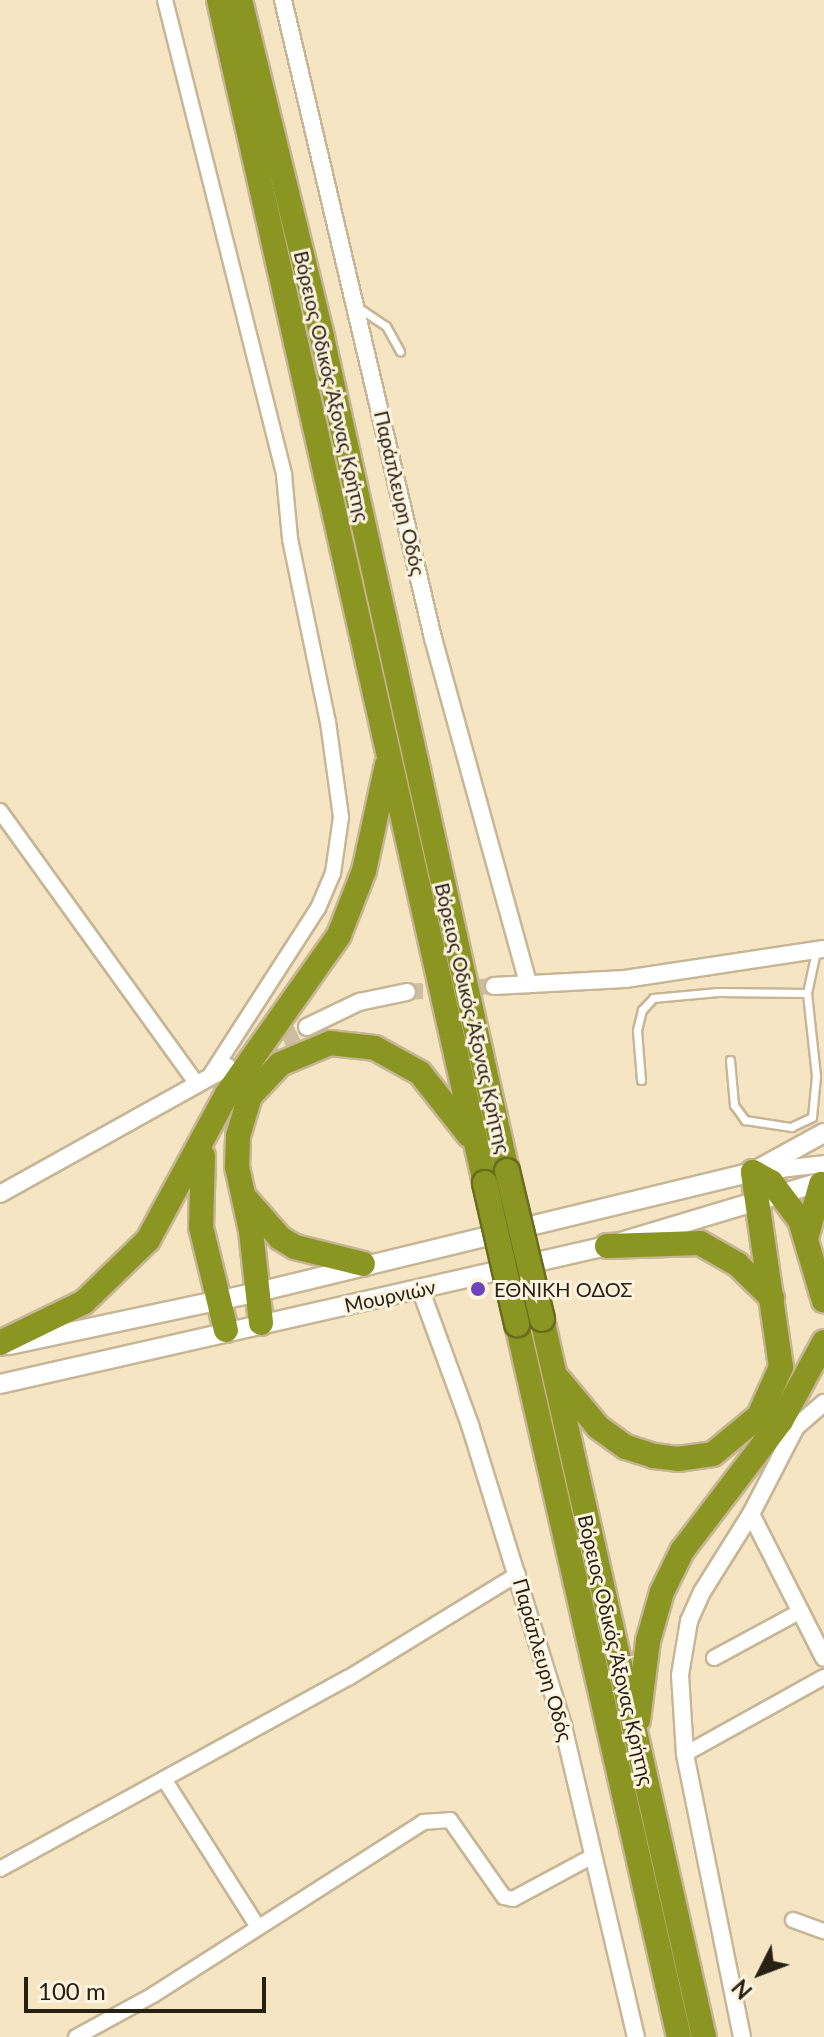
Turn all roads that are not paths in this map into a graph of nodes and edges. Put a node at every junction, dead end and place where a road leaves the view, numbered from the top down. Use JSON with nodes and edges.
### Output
{"nodes":[{"id":1,"x":165,"y":0,"type":"edge"},
{"id":2,"x":219,"y":0,"type":"edge"},
{"id":3,"x":240,"y":0,"type":"edge"},
{"id":4,"x":283,"y":0,"type":"edge"},
{"id":5,"x":359,"y":308,"type":"junction"},
{"id":6,"x":400,"y":351,"type":"dead end"},
{"id":7,"x":389,"y":755,"type":"junction"},
{"id":8,"x":0,"y":811,"type":"edge"},
{"id":9,"x":820,"y":950,"type":"edge"},
{"id":10,"x":528,"y":984,"type":"junction"},
{"id":11,"x":494,"y":986,"type":"tunnel mouth"},
{"id":12,"x":407,"y":992,"type":"tunnel mouth"},
{"id":13,"x":807,"y":993,"type":"junction"},
{"id":14,"x":307,"y":1027,"type":"tunnel mouth"},
{"id":15,"x":730,"y":1060,"type":"dead end"},
{"id":16,"x":228,"y":1067,"type":"dead end"},
{"id":17,"x":211,"y":1074,"type":"junction"},
{"id":18,"x":641,"y":1080,"type":"dead end"},
{"id":19,"x":196,"y":1083,"type":"junction"},
{"id":20,"x":819,"y":1102,"type":"edge"},
{"id":21,"x":209,"y":1130,"type":"junction"},
{"id":22,"x":824,"y":1133,"type":"edge"},
{"id":23,"x":476,"y":1144,"type":"junction"},
{"id":24,"x":753,"y":1172,"type":"junction"},
{"id":25,"x":823,"y":1178,"type":"edge"},
{"id":26,"x":0,"y":1194,"type":"edge"},
{"id":27,"x":243,"y":1195,"type":"junction"},
{"id":28,"x":771,"y":1196,"type":"junction"},
{"id":29,"x":807,"y":1235,"type":"junction"},
{"id":30,"x":607,"y":1246,"type":"junction"},
{"id":31,"x":363,"y":1264,"type":"junction"},
{"id":32,"x":421,"y":1291,"type":"junction"},
{"id":33,"x":258,"y":1292,"type":"junction"},
{"id":34,"x":772,"y":1298,"type":"junction"},
{"id":35,"x":219,"y":1301,"type":"junction"},
{"id":36,"x":824,"y":1301,"type":"edge"},
{"id":37,"x":261,"y":1323,"type":"junction"},
{"id":38,"x":226,"y":1330,"type":"junction"},
{"id":39,"x":823,"y":1339,"type":"edge"},
{"id":40,"x":0,"y":1345,"type":"edge"},
{"id":41,"x":555,"y":1375,"type":"junction"},
{"id":42,"x":0,"y":1384,"type":"edge"},
{"id":43,"x":824,"y":1403,"type":"edge"},
{"id":44,"x":751,"y":1514,"type":"junction"},
{"id":45,"x":518,"y":1574,"type":"junction"},
{"id":46,"x":801,"y":1611,"type":"junction"},
{"id":47,"x":714,"y":1658,"type":"dead end"},
{"id":48,"x":824,"y":1658,"type":"edge"},
{"id":49,"x":824,"y":1677,"type":"edge"},
{"id":50,"x":635,"y":1738,"type":"junction"},
{"id":51,"x":685,"y":1754,"type":"junction"},
{"id":52,"x":164,"y":1779,"type":"junction"},
{"id":53,"x":593,"y":1856,"type":"junction"},
{"id":54,"x":0,"y":1869,"type":"edge"},
{"id":55,"x":793,"y":1920,"type":"dead end"},
{"id":56,"x":258,"y":1927,"type":"junction"},
{"id":57,"x":824,"y":1931,"type":"edge"},
{"id":58,"x":76,"y":2037,"type":"edge"},
{"id":59,"x":636,"y":2037,"type":"edge"},
{"id":60,"x":679,"y":2037,"type":"edge"},
{"id":61,"x":704,"y":2037,"type":"edge"},
{"id":62,"x":742,"y":2037,"type":"edge"}],
"edges":[{"from":1,"to":17,"type":"street"},
{"from":2,"to":7,"type":"highway","name":"Βόρειος Οδικός Άξονας Κρήτης"},
{"from":3,"to":41,"type":"highway","name":"Βόρειος Οδικός Άξονας Κρήτης","bridge":true},
{"from":4,"to":5,"type":"street","name":"Παράπλευρη Οδός"},
{"from":5,"to":6,"type":"lane"},
{"from":5,"to":10,"type":"street","name":"Παράπλευρη Οδός"},
{"from":7,"to":21,"type":"highway"},
{"from":7,"to":23,"type":"highway","name":"Βόρειος Οδικός Άξονας Κρήτης"},
{"from":8,"to":19,"type":"street"},
{"from":9,"to":10,"type":"street"},
{"from":9,"to":13,"type":"lane"},
{"from":10,"to":11,"type":"street"},
{"from":12,"to":14,"type":"street"},
{"from":13,"to":18,"type":"lane"},
{"from":13,"to":20,"type":"lane"},
{"from":15,"to":20,"type":"lane"},
{"from":16,"to":17,"type":"street"},
{"from":17,"to":19,"type":"street"},
{"from":19,"to":26,"type":"street"},
{"from":21,"to":35,"type":"highway"},
{"from":21,"to":40,"type":"highway"},
{"from":22,"to":24,"type":"main road"},
{"from":23,"to":27,"type":"highway"},
{"from":23,"to":60,"type":"highway","name":"Βόρειος Οδικός Άξονας Κρήτης","bridge":true},
{"from":24,"to":25,"type":"street"},
{"from":24,"to":28,"type":"highway"},
{"from":24,"to":31,"type":"main road"},
{"from":25,"to":28,"type":"main road","name":"Μουρνιών"},
{"from":25,"to":29,"type":"highway"},
{"from":27,"to":31,"type":"highway"},
{"from":27,"to":33,"type":"highway"},
{"from":28,"to":29,"type":"highway"},
{"from":28,"to":30,"type":"main road","name":"Μουρνιών"},
{"from":28,"to":34,"type":"highway"},
{"from":29,"to":36,"type":"highway"},
{"from":30,"to":32,"type":"main road","name":"Μουρνιών"},
{"from":30,"to":34,"type":"highway"},
{"from":31,"to":33,"type":"main road"},
{"from":32,"to":37,"type":"main road","name":"Μουρνιών"},
{"from":32,"to":45,"type":"street","name":"Παράπλευρη Οδός"},
{"from":33,"to":35,"type":"main road"},
{"from":33,"to":37,"type":"highway"},
{"from":34,"to":41,"type":"highway"},
{"from":35,"to":38,"type":"highway"},
{"from":35,"to":40,"type":"main road"},
{"from":37,"to":38,"type":"main road","name":"Μουρνιών"},
{"from":38,"to":42,"type":"main road","name":"Μουρνιών"},
{"from":39,"to":50,"type":"highway"},
{"from":41,"to":50,"type":"highway","name":"Βόρειος Οδικός Άξονας Κρήτης"},
{"from":43,"to":44,"type":"street"},
{"from":44,"to":46,"type":"street"},
{"from":44,"to":51,"type":"street"},
{"from":45,"to":52,"type":"street"},
{"from":45,"to":53,"type":"street","name":"Παράπλευρη Οδός"},
{"from":46,"to":47,"type":"street"},
{"from":46,"to":48,"type":"street"},
{"from":49,"to":51,"type":"street"},
{"from":50,"to":61,"type":"highway","name":"Βόρειος Οδικός Άξονας Κρήτης"},
{"from":51,"to":62,"type":"street"},
{"from":52,"to":54,"type":"street"},
{"from":52,"to":56,"type":"street"},
{"from":53,"to":56,"type":"street"},
{"from":53,"to":59,"type":"street","name":"Παράπλευρη Οδός"},
{"from":55,"to":57,"type":"street"},
{"from":56,"to":58,"type":"street"}]}
